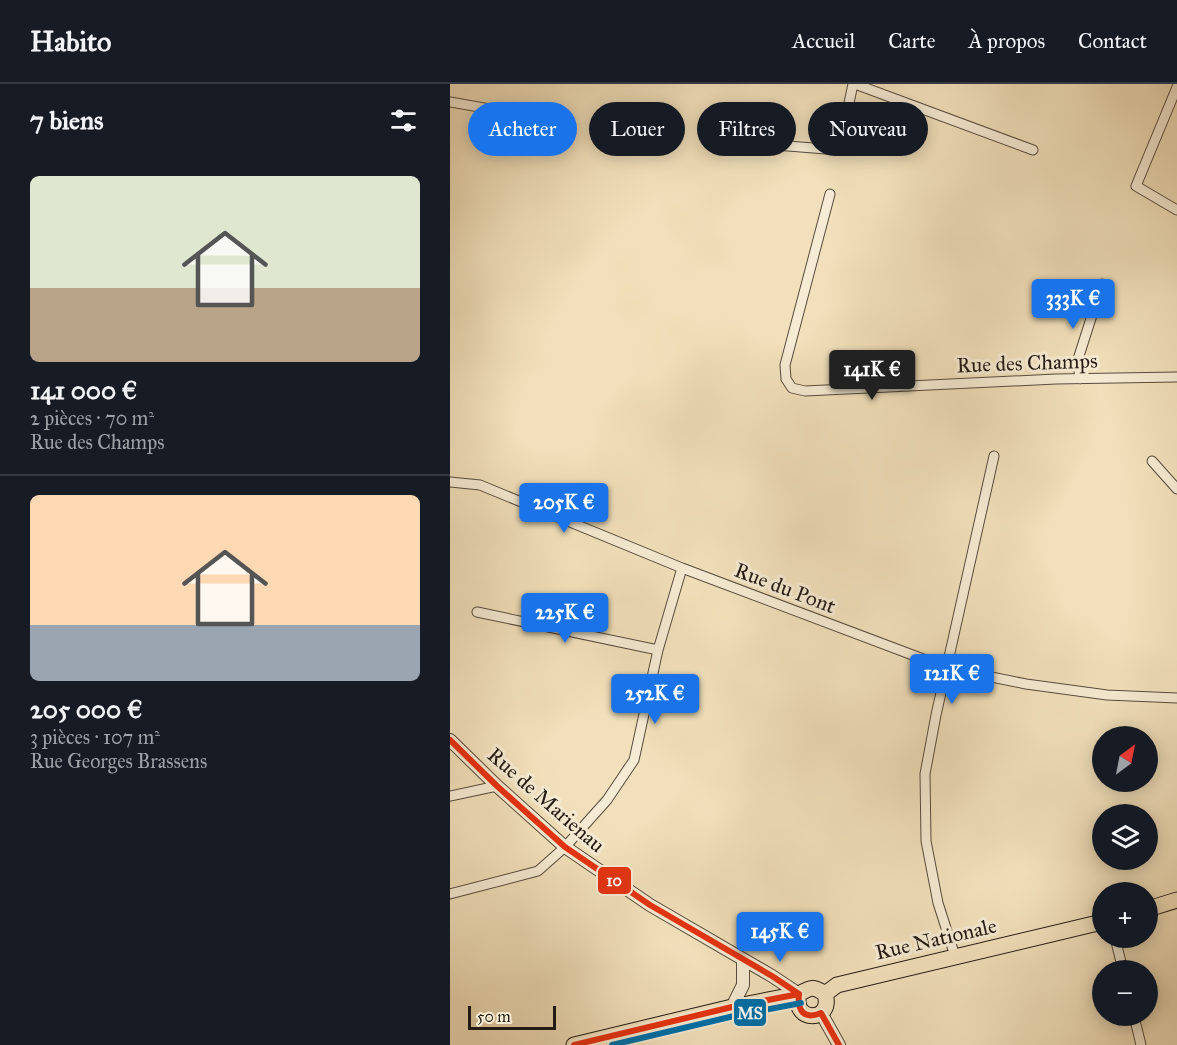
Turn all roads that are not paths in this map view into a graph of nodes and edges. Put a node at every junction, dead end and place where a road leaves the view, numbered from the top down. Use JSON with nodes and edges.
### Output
{"nodes":[{"id":1,"x":854,"y":84,"type":"edge"},
{"id":2,"x":1177,"y":87,"type":"edge"},
{"id":3,"x":450,"y":102,"type":"edge"},
{"id":4,"x":468,"y":105,"type":"edge"},
{"id":5,"x":796,"y":147,"type":"edge"},
{"id":6,"x":1033,"y":150,"type":"dead end"},
{"id":7,"x":830,"y":195,"type":"dead end"},
{"id":8,"x":1177,"y":210,"type":"edge"},
{"id":9,"x":1102,"y":284,"type":"dead end"},
{"id":10,"x":1177,"y":377,"type":"edge"},
{"id":11,"x":1080,"y":379,"type":"junction"},
{"id":12,"x":994,"y":456,"type":"dead end"},
{"id":13,"x":1152,"y":461,"type":"dead end"},
{"id":14,"x":450,"y":482,"type":"edge"},
{"id":15,"x":1177,"y":489,"type":"edge"},
{"id":16,"x":682,"y":568,"type":"junction"},
{"id":17,"x":477,"y":612,"type":"dead end"},
{"id":18,"x":658,"y":650,"type":"junction"},
{"id":19,"x":947,"y":668,"type":"junction"},
{"id":20,"x":1177,"y":698,"type":"edge"},
{"id":21,"x":450,"y":740,"type":"edge"},
{"id":22,"x":496,"y":786,"type":"junction"},
{"id":23,"x":450,"y":796,"type":"edge"},
{"id":24,"x":565,"y":847,"type":"junction"},
{"id":25,"x":450,"y":894,"type":"edge"},
{"id":26,"x":1177,"y":900,"type":"edge"},
{"id":27,"x":1158,"y":906,"type":"edge"},
{"id":28,"x":1092,"y":924,"type":"edge"},
{"id":29,"x":955,"y":956,"type":"junction"},
{"id":30,"x":743,"y":959,"type":"junction"},
{"id":31,"x":799,"y":994,"type":"junction"},
{"id":32,"x":825,"y":994,"type":"junction"},
{"id":33,"x":759,"y":1002,"type":"junction"},
{"id":34,"x":732,"y":1007,"type":"junction"},
{"id":35,"x":801,"y":1011,"type":"junction"},
{"id":36,"x":821,"y":1013,"type":"junction"},
{"id":37,"x":1136,"y":1026,"type":"edge"},
{"id":38,"x":574,"y":1045,"type":"edge"},
{"id":39,"x":839,"y":1045,"type":"edge"},
{"id":40,"x":1141,"y":1045,"type":"edge"}],
"edges":[{"from":1,"to":5,"type":"street"},
{"from":1,"to":6,"type":"street"},
{"from":2,"to":8,"type":"street"},
{"from":3,"to":4,"type":"street"},
{"from":7,"to":11,"type":"street","name":"Rue des Champs"},
{"from":9,"to":11,"type":"street","name":"Rue des Champs"},
{"from":10,"to":11,"type":"street","name":"Rue des Champs"},
{"from":12,"to":19,"type":"street"},
{"from":13,"to":15,"type":"street"},
{"from":14,"to":16,"type":"street","name":"Rue du Pont"},
{"from":16,"to":18,"type":"street"},
{"from":16,"to":19,"type":"street","name":"Rue du Pont"},
{"from":17,"to":18,"type":"street"},
{"from":18,"to":24,"type":"street"},
{"from":19,"to":20,"type":"street","name":"Rue du Pont"},
{"from":19,"to":29,"type":"street"},
{"from":21,"to":22,"type":"street","name":"Rue de Marienau"},
{"from":22,"to":23,"type":"street"},
{"from":22,"to":24,"type":"street","name":"Rue de Marienau"},
{"from":24,"to":25,"type":"street"},
{"from":24,"to":30,"type":"street","name":"Rue de Marienau"},
{"from":26,"to":27,"type":"main road"},
{"from":28,"to":29,"type":"main road","name":"Rue Nationale"},
{"from":29,"to":32,"type":"main road","name":"Rue Nationale"},
{"from":30,"to":31,"type":"street","name":"Rue de Marienau"},
{"from":30,"to":34,"type":"street"},
{"from":31,"to":32,"type":"main road"},
{"from":31,"to":33,"type":"main road"},
{"from":31,"to":35,"type":"main road"},
{"from":32,"to":36,"type":"main road"},
{"from":33,"to":34,"type":"main road"},
{"from":33,"to":35,"type":"main road"},
{"from":34,"to":38,"type":"main road"},
{"from":35,"to":36,"type":"main road"},
{"from":36,"to":39,"type":"street"},
{"from":37,"to":40,"type":"street"}]}
